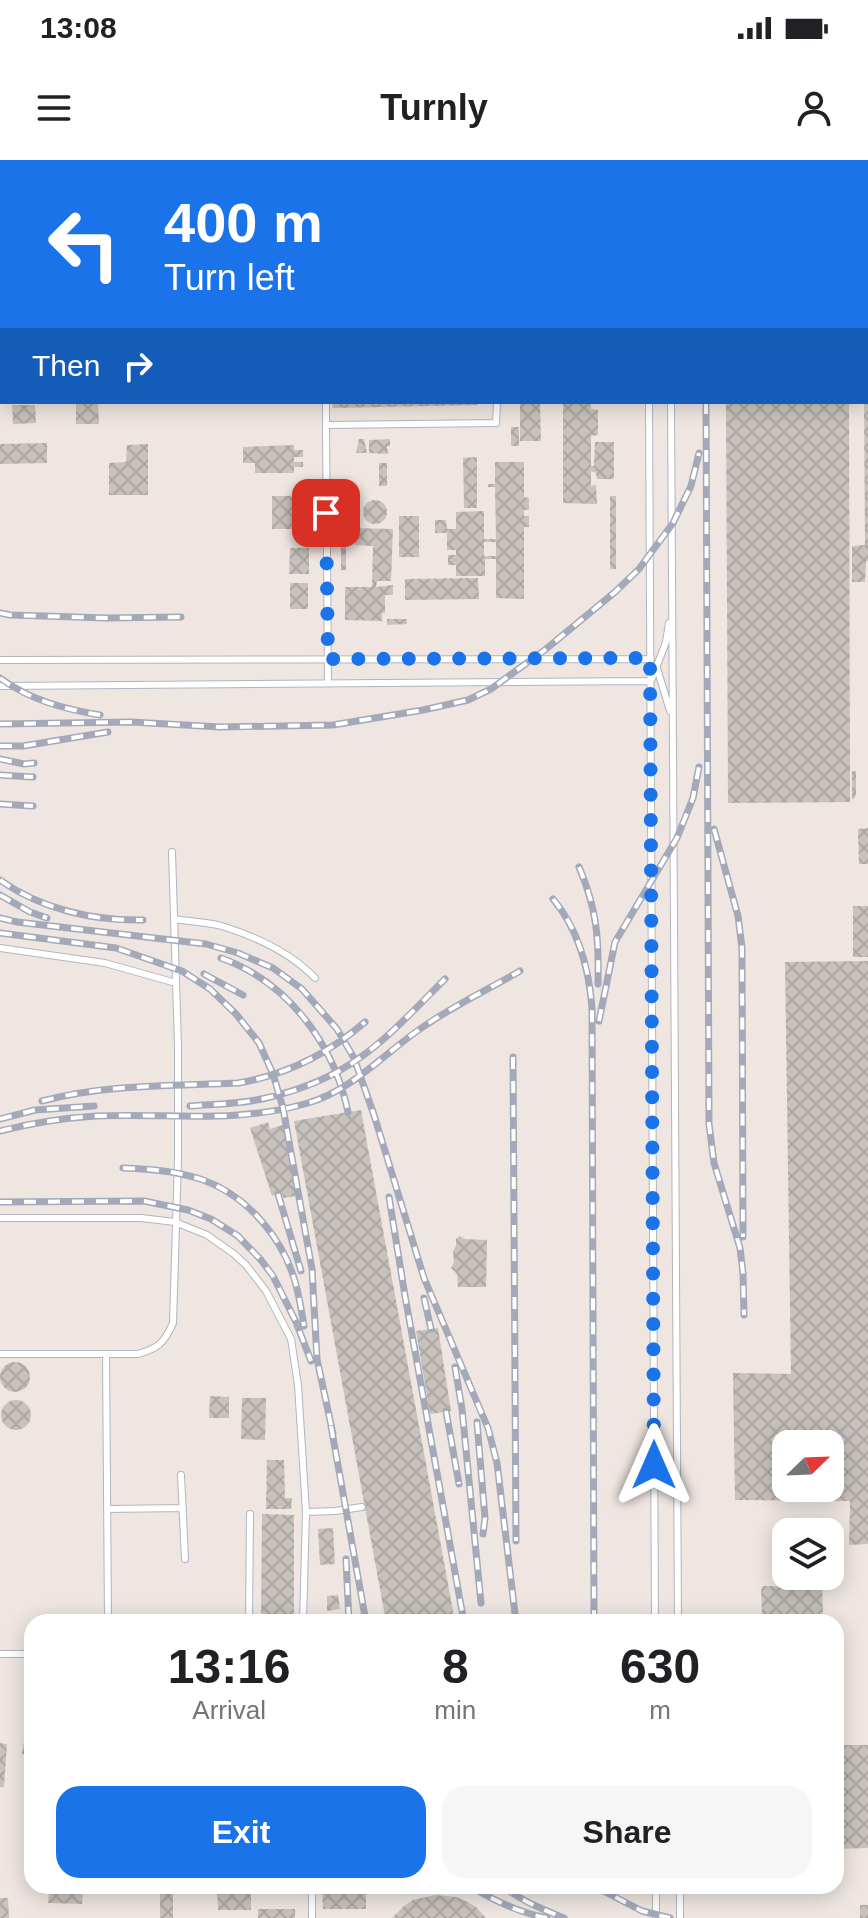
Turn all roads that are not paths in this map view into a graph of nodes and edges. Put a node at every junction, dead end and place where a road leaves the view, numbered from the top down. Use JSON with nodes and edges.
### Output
{"nodes":[{"id":1,"x":326,"y":404,"type":"edge"},
{"id":2,"x":497,"y":404,"type":"edge"},
{"id":3,"x":649,"y":404,"type":"edge"},
{"id":4,"x":671,"y":404,"type":"edge"},
{"id":5,"x":326,"y":425,"type":"junction"},
{"id":6,"x":672,"y":600,"type":"junction"},
{"id":7,"x":650,"y":658,"type":"junction"},
{"id":8,"x":328,"y":659,"type":"junction"},
{"id":9,"x":0,"y":660,"type":"edge"},
{"id":10,"x":657,"y":667,"type":"junction"},
{"id":11,"x":651,"y":681,"type":"junction"},
{"id":12,"x":328,"y":683,"type":"junction"},
{"id":13,"x":0,"y":686,"type":"edge"},
{"id":14,"x":673,"y":726,"type":"junction"},
{"id":15,"x":172,"y":852,"type":"dead end"},
{"id":16,"x":174,"y":919,"type":"junction"},
{"id":17,"x":0,"y":948,"type":"edge"},
{"id":18,"x":315,"y":978,"type":"dead end"},
{"id":19,"x":176,"y":983,"type":"junction"},
{"id":20,"x":0,"y":1218,"type":"edge"},
{"id":21,"x":175,"y":1222,"type":"junction"},
{"id":22,"x":0,"y":1354,"type":"edge"},
{"id":23,"x":106,"y":1354,"type":"junction"},
{"id":24,"x":181,"y":1475,"type":"dead end"},
{"id":25,"x":362,"y":1507,"type":"dead end"},
{"id":26,"x":183,"y":1508,"type":"junction"},
{"id":27,"x":107,"y":1509,"type":"junction"},
{"id":28,"x":306,"y":1512,"type":"junction"},
{"id":29,"x":250,"y":1514,"type":"dead end"},
{"id":30,"x":185,"y":1559,"type":"dead end"},
{"id":31,"x":108,"y":1614,"type":"edge"},
{"id":32,"x":249,"y":1614,"type":"edge"},
{"id":33,"x":303,"y":1614,"type":"edge"},
{"id":34,"x":655,"y":1614,"type":"edge"},
{"id":35,"x":678,"y":1614,"type":"edge"},
{"id":36,"x":0,"y":1654,"type":"edge"},
{"id":37,"x":24,"y":1654,"type":"edge"},
{"id":38,"x":312,"y":1894,"type":"edge"},
{"id":39,"x":656,"y":1894,"type":"edge"},
{"id":40,"x":680,"y":1894,"type":"edge"},
{"id":41,"x":312,"y":1918,"type":"edge"},
{"id":42,"x":656,"y":1918,"type":"edge"},
{"id":43,"x":680,"y":1918,"type":"edge"}],
"edges":[{"from":1,"to":5,"type":"lane"},
{"from":2,"to":5,"type":"lane"},
{"from":3,"to":7,"type":"lane"},
{"from":4,"to":6,"type":"lane"},
{"from":5,"to":8,"type":"lane"},
{"from":6,"to":10,"type":"lane"},
{"from":6,"to":14,"type":"lane"},
{"from":7,"to":8,"type":"lane"},
{"from":7,"to":10,"type":"lane"},
{"from":7,"to":11,"type":"lane"},
{"from":8,"to":9,"type":"lane"},
{"from":8,"to":12,"type":"lane"},
{"from":10,"to":11,"type":"lane"},
{"from":10,"to":14,"type":"lane"},
{"from":11,"to":12,"type":"lane"},
{"from":11,"to":34,"type":"lane"},
{"from":12,"to":13,"type":"lane"},
{"from":14,"to":35,"type":"lane"},
{"from":15,"to":16,"type":"lane"},
{"from":16,"to":18,"type":"lane"},
{"from":16,"to":19,"type":"lane"},
{"from":17,"to":19,"type":"lane"},
{"from":19,"to":21,"type":"lane"},
{"from":20,"to":21,"type":"lane"},
{"from":21,"to":23,"type":"lane"},
{"from":21,"to":28,"type":"lane"},
{"from":22,"to":23,"type":"lane"},
{"from":23,"to":27,"type":"lane"},
{"from":24,"to":26,"type":"lane"},
{"from":25,"to":28,"type":"lane"},
{"from":26,"to":27,"type":"lane"},
{"from":26,"to":30,"type":"lane"},
{"from":27,"to":31,"type":"lane"},
{"from":28,"to":33,"type":"lane"},
{"from":29,"to":32,"type":"lane"},
{"from":36,"to":37,"type":"lane"},
{"from":38,"to":41,"type":"lane"},
{"from":39,"to":42,"type":"lane"},
{"from":40,"to":43,"type":"lane"}]}
